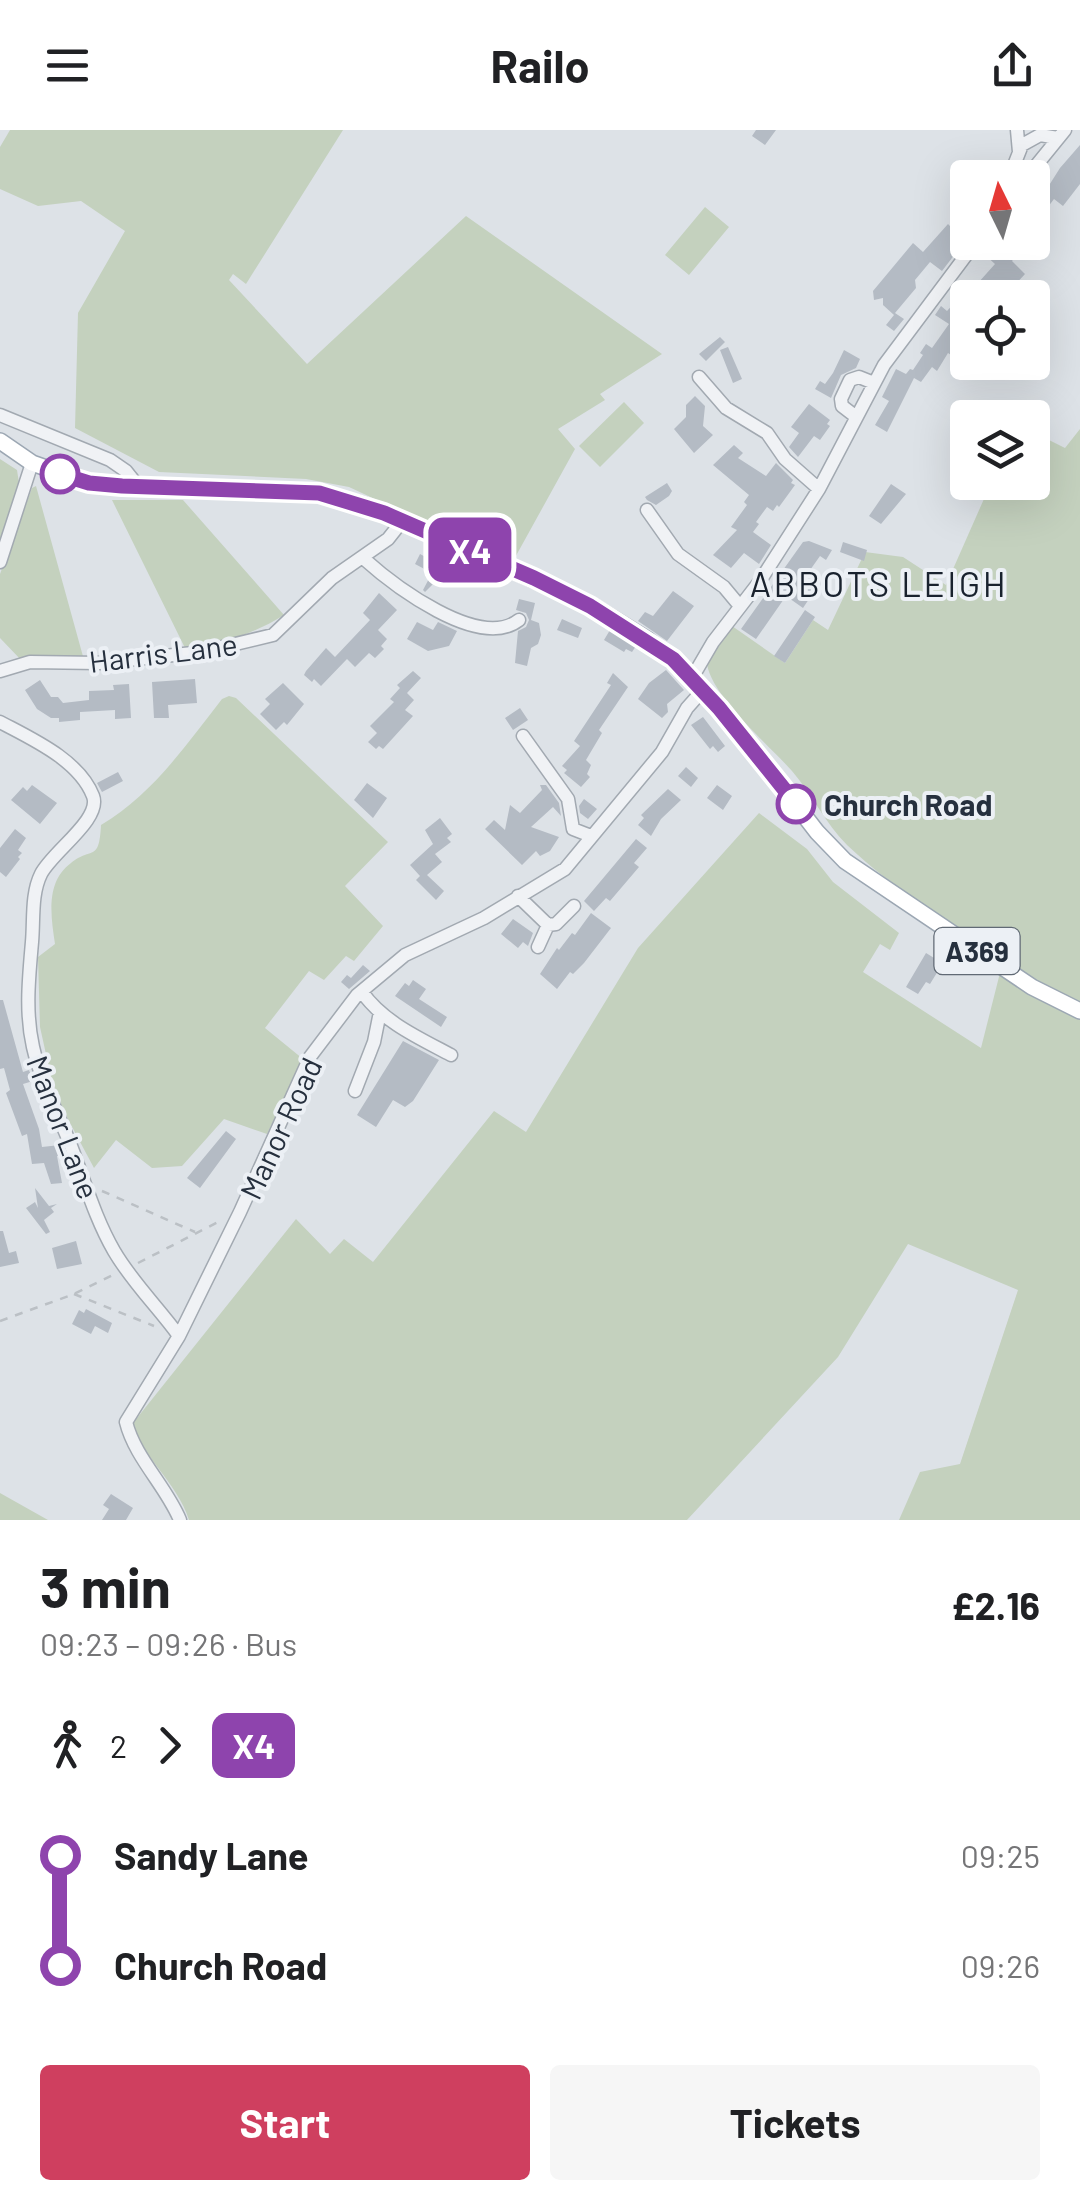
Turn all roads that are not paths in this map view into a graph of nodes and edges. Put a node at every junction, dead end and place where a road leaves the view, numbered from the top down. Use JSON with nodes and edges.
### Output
{"nodes":[{"id":1,"x":1017,"y":130,"type":"edge"},
{"id":2,"x":1062,"y":134,"type":"edge"},
{"id":3,"x":1018,"y":152,"type":"junction"},
{"id":4,"x":1015,"y":160,"type":"edge"},
{"id":5,"x":1041,"y":160,"type":"edge"},
{"id":6,"x":963,"y":260,"type":"edge"},
{"id":7,"x":698,"y":377,"type":"dead end"},
{"id":8,"x":874,"y":383,"type":"junction"},
{"id":9,"x":0,"y":415,"type":"edge"},
{"id":10,"x":855,"y":416,"type":"junction"},
{"id":11,"x":0,"y":442,"type":"edge"},
{"id":12,"x":32,"y":463,"type":"junction"},
{"id":13,"x":138,"y":486,"type":"junction"},
{"id":14,"x":819,"y":489,"type":"junction"},
{"id":15,"x":647,"y":510,"type":"dead end"},
{"id":16,"x":403,"y":520,"type":"junction"},
{"id":17,"x":362,"y":558,"type":"junction"},
{"id":18,"x":0,"y":562,"type":"edge"},
{"id":19,"x":738,"y":604,"type":"junction"},
{"id":20,"x":519,"y":620,"type":"dead end"},
{"id":21,"x":0,"y":671,"type":"edge"},
{"id":22,"x":698,"y":684,"type":"junction"},
{"id":23,"x":0,"y":722,"type":"edge"},
{"id":24,"x":523,"y":736,"type":"dead end"},
{"id":25,"x":592,"y":836,"type":"junction"},
{"id":26,"x":518,"y":896,"type":"junction"},
{"id":27,"x":574,"y":906,"type":"dead end"},
{"id":28,"x":548,"y":925,"type":"junction"},
{"id":29,"x":538,"y":948,"type":"dead end"},
{"id":30,"x":362,"y":992,"type":"junction"},
{"id":31,"x":1080,"y":1011,"type":"edge"},
{"id":32,"x":380,"y":1012,"type":"junction"},
{"id":33,"x":450,"y":1055,"type":"dead end"},
{"id":34,"x":356,"y":1091,"type":"dead end"},
{"id":35,"x":178,"y":1336,"type":"junction"},
{"id":36,"x":180,"y":1520,"type":"edge"}],
"edges":[{"from":1,"to":3,"type":"street"},
{"from":2,"to":3,"type":"street"},
{"from":2,"to":5,"type":"street"},
{"from":3,"to":4,"type":"street"},
{"from":6,"to":8,"type":"street"},
{"from":7,"to":14,"type":"street"},
{"from":8,"to":10,"type":"street"},
{"from":8,"to":10,"type":"street"},
{"from":9,"to":13,"type":"street"},
{"from":10,"to":14,"type":"street"},
{"from":11,"to":12,"type":"main road","number":"A369"},
{"from":12,"to":13,"type":"main road","number":"A369"},
{"from":12,"to":18,"type":"street"},
{"from":13,"to":16,"type":"main road","number":"A369"},
{"from":14,"to":19,"type":"street"},
{"from":15,"to":19,"type":"street"},
{"from":16,"to":17,"type":"street","name":"Harris Lane"},
{"from":16,"to":22,"type":"main road","number":"A369"},
{"from":17,"to":20,"type":"street"},
{"from":17,"to":21,"type":"street","name":"Harris Lane"},
{"from":19,"to":22,"type":"street"},
{"from":22,"to":25,"type":"street","name":"Manor Road"},
{"from":22,"to":31,"type":"main road","number":"A369"},
{"from":23,"to":35,"type":"street","name":"Manor Lane"},
{"from":24,"to":25,"type":"street"},
{"from":25,"to":26,"type":"street","name":"Manor Road"},
{"from":26,"to":28,"type":"street"},
{"from":26,"to":30,"type":"street","name":"Manor Road"},
{"from":27,"to":28,"type":"street"},
{"from":28,"to":29,"type":"street"},
{"from":30,"to":32,"type":"street"},
{"from":30,"to":35,"type":"street","name":"Manor Road"},
{"from":32,"to":33,"type":"street"},
{"from":32,"to":34,"type":"street"},
{"from":35,"to":36,"type":"street","name":"Manor Road"}]}
